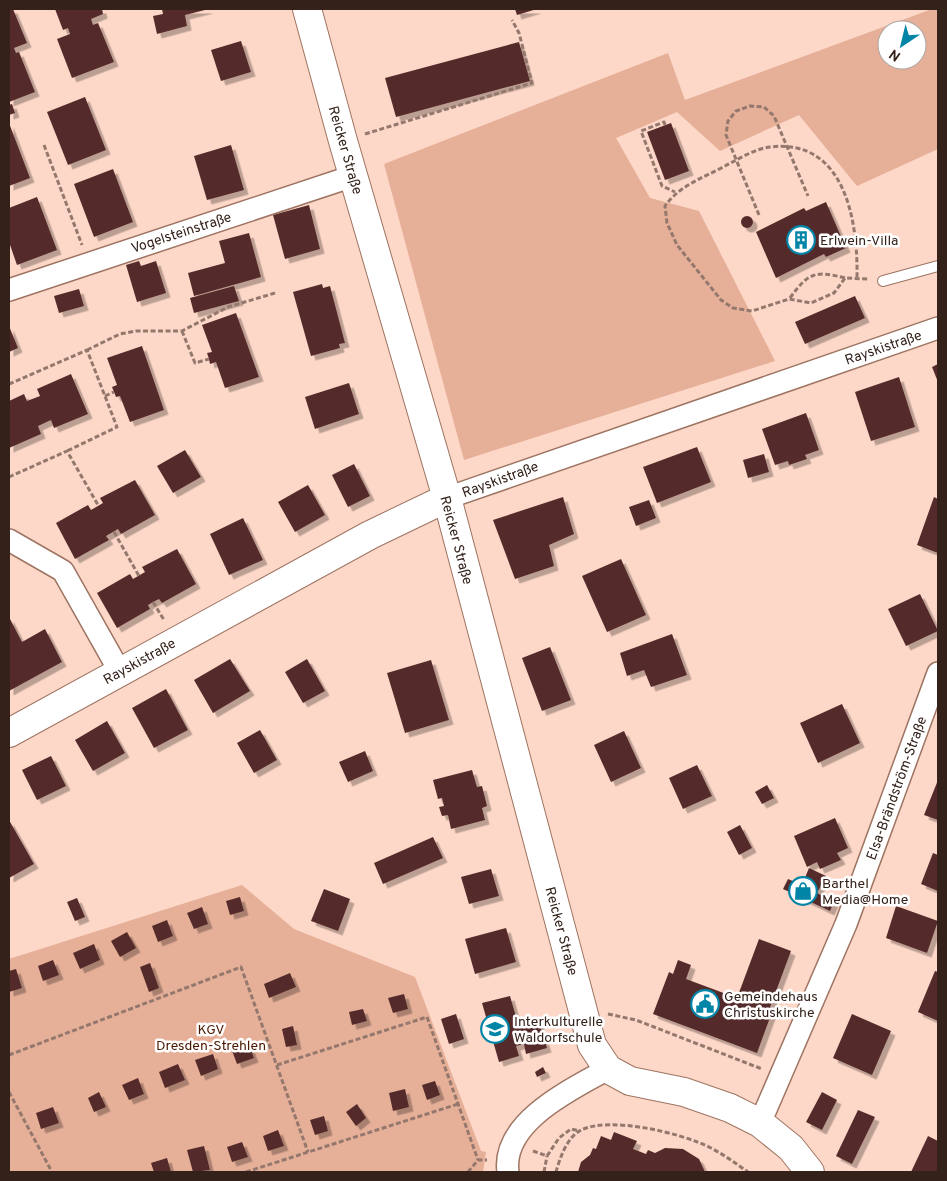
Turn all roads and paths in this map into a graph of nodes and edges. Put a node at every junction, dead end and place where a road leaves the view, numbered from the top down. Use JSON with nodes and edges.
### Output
{"nodes":[{"id":1,"x":307,"y":9,"type":"edge"},
{"id":2,"x":512,"y":20,"type":"dead end"},
{"id":3,"x":665,"y":125,"type":"dead end"},
{"id":4,"x":370,"y":132,"type":"dead end"},
{"id":5,"x":44,"y":145,"type":"dead end"},
{"id":6,"x":789,"y":147,"type":"junction"},
{"id":7,"x":737,"y":160,"type":"junction"},
{"id":8,"x":354,"y":176,"type":"junction"},
{"id":9,"x":675,"y":192,"type":"junction"},
{"id":10,"x":808,"y":196,"type":"dead end"},
{"id":11,"x":760,"y":215,"type":"dead end"},
{"id":12,"x":89,"y":262,"type":"junction"},
{"id":13,"x":938,"y":266,"type":"edge"},
{"id":14,"x":857,"y":277,"type":"junction"},
{"id":15,"x":845,"y":278,"type":"junction"},
{"id":16,"x":883,"y":281,"type":"joint"},
{"id":17,"x":9,"y":290,"type":"edge"},
{"id":18,"x":274,"y":293,"type":"dead end"},
{"id":19,"x":790,"y":298,"type":"junction"},
{"id":20,"x":938,"y":328,"type":"edge"},
{"id":21,"x":182,"y":331,"type":"junction"},
{"id":22,"x":87,"y":350,"type":"junction"},
{"id":23,"x":208,"y":359,"type":"dead end"},
{"id":24,"x":9,"y":384,"type":"edge"},
{"id":25,"x":114,"y":392,"type":"dead end"},
{"id":26,"x":104,"y":396,"type":"junction"},
{"id":27,"x":67,"y":451,"type":"junction"},
{"id":28,"x":9,"y":477,"type":"edge"},
{"id":29,"x":447,"y":498,"type":"junction"},
{"id":30,"x":98,"y":505,"type":"dead end"},
{"id":31,"x":114,"y":532,"type":"dead end"},
{"id":32,"x":9,"y":540,"type":"edge"},
{"id":33,"x":139,"y":576,"type":"dead end"},
{"id":34,"x":120,"y":672,"type":"junction"},
{"id":35,"x":938,"y":673,"type":"edge"},
{"id":36,"x":9,"y":733,"type":"edge"},
{"id":37,"x":636,"y":1020,"type":"dead end"},
{"id":38,"x":9,"y":1055,"type":"edge"},
{"id":39,"x":277,"y":1065,"type":"junction"},
{"id":40,"x":608,"y":1069,"type":"junction"},
{"id":41,"x":780,"y":1076,"type":"junction"},
{"id":42,"x":9,"y":1092,"type":"edge"},
{"id":43,"x":458,"y":1104,"type":"junction"},
{"id":44,"x":760,"y":1123,"type":"junction"},
{"id":45,"x":580,"y":1131,"type":"junction"},
{"id":46,"x":533,"y":1151,"type":"dead end"},
{"id":47,"x":308,"y":1152,"type":"junction"},
{"id":48,"x":547,"y":1156,"type":"junction"},
{"id":49,"x":478,"y":1160,"type":"dead end"},
{"id":50,"x":52,"y":1172,"type":"edge"},
{"id":51,"x":246,"y":1172,"type":"edge"},
{"id":52,"x":508,"y":1172,"type":"edge"},
{"id":53,"x":544,"y":1172,"type":"edge"},
{"id":54,"x":556,"y":1172,"type":"edge"},
{"id":55,"x":748,"y":1172,"type":"edge"},
{"id":56,"x":810,"y":1172,"type":"edge"}],
"edges":[{"from":1,"to":8,"type":"street","name":"Reicker Straße"},
{"from":2,"to":4,"type":"path"},
{"from":3,"to":9,"type":"path"},
{"from":5,"to":12,"type":"path"},
{"from":6,"to":7,"type":"path"},
{"from":6,"to":7,"type":"path"},
{"from":6,"to":10,"type":"path"},
{"from":6,"to":14,"type":"path"},
{"from":7,"to":9,"type":"path"},
{"from":7,"to":11,"type":"path"},
{"from":8,"to":12,"type":"street","name":"Vogelsteinstraße"},
{"from":8,"to":29,"type":"street","name":"Reicker Straße"},
{"from":9,"to":19,"type":"path"},
{"from":12,"to":17,"type":"street","name":"Vogelsteinstraße"},
{"from":13,"to":16,"type":"lane"},
{"from":14,"to":15,"type":"path"},
{"from":14,"to":16,"type":"path"},
{"from":15,"to":19,"type":"path"},
{"from":15,"to":19,"type":"path"},
{"from":18,"to":21,"type":"path"},
{"from":20,"to":29,"type":"street","name":"Rayskistraße"},
{"from":21,"to":22,"type":"path"},
{"from":21,"to":23,"type":"path"},
{"from":22,"to":24,"type":"path"},
{"from":22,"to":26,"type":"path"},
{"from":25,"to":26,"type":"path"},
{"from":26,"to":27,"type":"path"},
{"from":27,"to":28,"type":"path"},
{"from":27,"to":30,"type":"path"},
{"from":29,"to":34,"type":"street","name":"Rayskistraße"},
{"from":29,"to":40,"type":"street","name":"Reicker Straße"},
{"from":31,"to":33,"type":"path"},
{"from":32,"to":34,"type":"street"},
{"from":34,"to":36,"type":"street","name":"Rayskistraße"},
{"from":35,"to":41,"type":"street","name":"Elsa-Brändström-Straße"},
{"from":37,"to":41,"type":"path"},
{"from":38,"to":39,"type":"path"},
{"from":39,"to":43,"type":"path"},
{"from":39,"to":47,"type":"path"},
{"from":40,"to":44,"type":"street"},
{"from":40,"to":52,"type":"street"},
{"from":41,"to":44,"type":"street","name":"Elsa-Brändström-Straße"},
{"from":42,"to":50,"type":"path"},
{"from":43,"to":47,"type":"path"},
{"from":43,"to":49,"type":"path"},
{"from":44,"to":56,"type":"street"},
{"from":45,"to":48,"type":"path"},
{"from":45,"to":54,"type":"path"},
{"from":45,"to":55,"type":"path"},
{"from":46,"to":48,"type":"path"},
{"from":47,"to":51,"type":"path"},
{"from":48,"to":53,"type":"path"}]}
